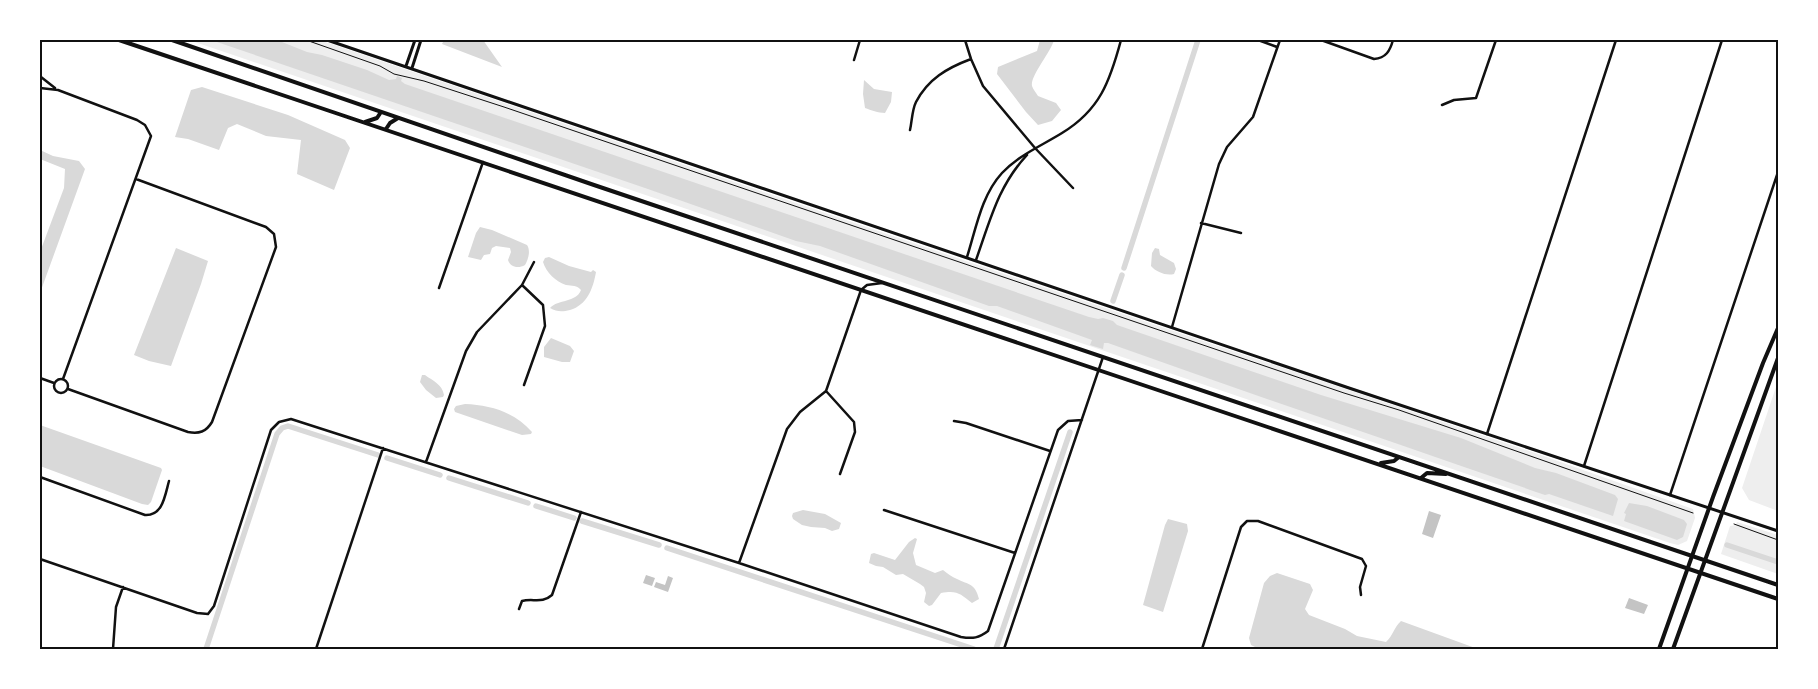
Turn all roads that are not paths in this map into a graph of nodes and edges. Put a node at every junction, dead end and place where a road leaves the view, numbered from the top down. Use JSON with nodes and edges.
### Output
{"nodes":[{"id":1,"x":119,"y":40,"type":"edge"},
{"id":2,"x":172,"y":40,"type":"edge"},
{"id":3,"x":327,"y":40,"type":"edge"},
{"id":4,"x":415,"y":40,"type":"edge"},
{"id":5,"x":421,"y":40,"type":"edge"},
{"id":6,"x":860,"y":40,"type":"edge"},
{"id":7,"x":965,"y":40,"type":"edge"},
{"id":8,"x":1121,"y":40,"type":"edge"},
{"id":9,"x":1258,"y":40,"type":"edge"},
{"id":10,"x":1280,"y":40,"type":"edge"},
{"id":11,"x":1321,"y":40,"type":"edge"},
{"id":12,"x":1393,"y":40,"type":"edge"},
{"id":13,"x":1496,"y":40,"type":"edge"},
{"id":14,"x":1616,"y":40,"type":"edge"},
{"id":15,"x":1722,"y":40,"type":"edge"},
{"id":16,"x":1277,"y":47,"type":"junction"},
{"id":17,"x":971,"y":59,"type":"junction"},
{"id":18,"x":854,"y":60,"type":"dead end"},
{"id":19,"x":406,"y":66,"type":"junction"},
{"id":20,"x":412,"y":68,"type":"junction"},
{"id":21,"x":40,"y":76,"type":"edge"},
{"id":22,"x":40,"y":87,"type":"edge"},
{"id":23,"x":58,"y":90,"type":"junction"},
{"id":24,"x":1442,"y":105,"type":"dead end"},
{"id":25,"x":381,"y":112,"type":"junction"},
{"id":26,"x":398,"y":118,"type":"junction"},
{"id":27,"x":365,"y":122,"type":"junction"},
{"id":28,"x":386,"y":129,"type":"junction"},
{"id":29,"x":910,"y":130,"type":"dead end"},
{"id":30,"x":1035,"y":148,"type":"junction"},
{"id":31,"x":1030,"y":152,"type":"junction"},
{"id":32,"x":483,"y":162,"type":"junction"},
{"id":33,"x":1778,"y":172,"type":"edge"},
{"id":34,"x":136,"y":179,"type":"junction"},
{"id":35,"x":1073,"y":188,"type":"dead end"},
{"id":36,"x":1201,"y":223,"type":"junction"},
{"id":37,"x":1241,"y":233,"type":"dead end"},
{"id":38,"x":967,"y":257,"type":"junction"},
{"id":39,"x":976,"y":260,"type":"junction"},
{"id":40,"x":534,"y":262,"type":"dead end"},
{"id":41,"x":883,"y":283,"type":"junction"},
{"id":42,"x":522,"y":285,"type":"junction"},
{"id":43,"x":439,"y":288,"type":"dead end"},
{"id":44,"x":861,"y":290,"type":"junction"},
{"id":45,"x":1172,"y":327,"type":"junction"},
{"id":46,"x":1778,"y":328,"type":"edge"},
{"id":47,"x":1103,"y":357,"type":"junction"},
{"id":48,"x":1778,"y":358,"type":"edge"},
{"id":49,"x":1099,"y":371,"type":"junction"},
{"id":50,"x":40,"y":378,"type":"edge"},
{"id":51,"x":63,"y":379,"type":"junction"},
{"id":52,"x":54,"y":383,"type":"junction"},
{"id":53,"x":524,"y":385,"type":"dead end"},
{"id":54,"x":68,"y":389,"type":"junction"},
{"id":55,"x":826,"y":390,"type":"junction"},
{"id":56,"x":954,"y":420,"type":"dead end"},
{"id":57,"x":1082,"y":420,"type":"junction"},
{"id":58,"x":1487,"y":434,"type":"junction"},
{"id":59,"x":383,"y":448,"type":"junction"},
{"id":60,"x":1050,"y":451,"type":"junction"},
{"id":61,"x":1400,"y":457,"type":"junction"},
{"id":62,"x":426,"y":462,"type":"junction"},
{"id":63,"x":1378,"y":464,"type":"junction"},
{"id":64,"x":1584,"y":466,"type":"junction"},
{"id":65,"x":840,"y":474,"type":"dead end"},
{"id":66,"x":1450,"y":474,"type":"junction"},
{"id":67,"x":40,"y":477,"type":"edge"},
{"id":68,"x":1421,"y":478,"type":"junction"},
{"id":69,"x":169,"y":481,"type":"dead end"},
{"id":70,"x":1670,"y":495,"type":"junction"},
{"id":71,"x":1709,"y":508,"type":"junction"},
{"id":72,"x":884,"y":510,"type":"dead end"},
{"id":73,"x":581,"y":512,"type":"junction"},
{"id":74,"x":1722,"y":512,"type":"junction"},
{"id":75,"x":1244,"y":517,"type":"dead end"},
{"id":76,"x":1247,"y":521,"type":"junction"},
{"id":77,"x":1778,"y":531,"type":"edge"},
{"id":78,"x":1015,"y":553,"type":"junction"},
{"id":79,"x":1693,"y":556,"type":"junction"},
{"id":80,"x":40,"y":559,"type":"edge"},
{"id":81,"x":1705,"y":560,"type":"junction"},
{"id":82,"x":739,"y":563,"type":"junction"},
{"id":83,"x":1688,"y":569,"type":"junction"},
{"id":84,"x":1700,"y":573,"type":"junction"},
{"id":85,"x":1778,"y":585,"type":"edge"},
{"id":86,"x":123,"y":587,"type":"junction"},
{"id":87,"x":1361,"y":595,"type":"dead end"},
{"id":88,"x":1778,"y":599,"type":"edge"},
{"id":89,"x":519,"y":609,"type":"dead end"},
{"id":90,"x":113,"y":649,"type":"edge"},
{"id":91,"x":316,"y":649,"type":"edge"},
{"id":92,"x":1004,"y":649,"type":"edge"},
{"id":93,"x":1202,"y":649,"type":"edge"},
{"id":94,"x":1659,"y":649,"type":"edge"},
{"id":95,"x":1673,"y":649,"type":"edge"}],
"edges":[{"from":1,"to":27,"type":"main road"},
{"from":2,"to":25,"type":"main road"},
{"from":3,"to":19,"type":"street"},
{"from":4,"to":19,"type":"street"},
{"from":5,"to":20,"type":"street"},
{"from":6,"to":18,"type":"street"},
{"from":7,"to":17,"type":"street"},
{"from":8,"to":30,"type":"street"},
{"from":9,"to":16,"type":"street"},
{"from":10,"to":16,"type":"street"},
{"from":11,"to":12,"type":"street"},
{"from":13,"to":24,"type":"street"},
{"from":14,"to":58,"type":"street"},
{"from":15,"to":64,"type":"street"},
{"from":16,"to":36,"type":"street"},
{"from":17,"to":29,"type":"street"},
{"from":17,"to":30,"type":"street"},
{"from":19,"to":20,"type":"street"},
{"from":20,"to":38,"type":"street"},
{"from":21,"to":22,"type":"street"},
{"from":21,"to":23,"type":"street"},
{"from":22,"to":23,"type":"street"},
{"from":23,"to":34,"type":"street"},
{"from":25,"to":26,"type":"main road"},
{"from":25,"to":27,"type":"main road"},
{"from":26,"to":28,"type":"main road"},
{"from":26,"to":41,"type":"main road"},
{"from":27,"to":28,"type":"main road"},
{"from":28,"to":32,"type":"main road"},
{"from":30,"to":31,"type":"street"},
{"from":30,"to":35,"type":"street"},
{"from":31,"to":38,"type":"street"},
{"from":31,"to":39,"type":"street"},
{"from":32,"to":43,"type":"street"},
{"from":32,"to":44,"type":"main road"},
{"from":33,"to":70,"type":"street"},
{"from":34,"to":51,"type":"street"},
{"from":34,"to":54,"type":"street"},
{"from":36,"to":37,"type":"street"},
{"from":36,"to":45,"type":"street"},
{"from":38,"to":39,"type":"street"},
{"from":39,"to":45,"type":"street"},
{"from":40,"to":42,"type":"street"},
{"from":41,"to":44,"type":"street"},
{"from":41,"to":47,"type":"main road"},
{"from":42,"to":53,"type":"street"},
{"from":42,"to":62,"type":"street"},
{"from":44,"to":49,"type":"main road"},
{"from":44,"to":55,"type":"street"},
{"from":45,"to":58,"type":"street"},
{"from":46,"to":71,"type":"main road"},
{"from":47,"to":49,"type":"street"},
{"from":47,"to":61,"type":"main road"},
{"from":48,"to":74,"type":"main road"},
{"from":49,"to":57,"type":"street"},
{"from":49,"to":63,"type":"main road"},
{"from":50,"to":52,"type":"street"},
{"from":51,"to":52,"type":"street"},
{"from":51,"to":54,"type":"street"},
{"from":52,"to":54,"type":"street"},
{"from":55,"to":65,"type":"street"},
{"from":55,"to":82,"type":"street"},
{"from":56,"to":60,"type":"street"},
{"from":57,"to":60,"type":"street"},
{"from":57,"to":92,"type":"street"},
{"from":58,"to":64,"type":"street"},
{"from":59,"to":62,"type":"street"},
{"from":59,"to":86,"type":"street"},
{"from":59,"to":91,"type":"street"},
{"from":60,"to":78,"type":"street"},
{"from":61,"to":63,"type":"main road"},
{"from":61,"to":66,"type":"main road"},
{"from":62,"to":73,"type":"street"},
{"from":63,"to":68,"type":"main road"},
{"from":64,"to":70,"type":"street"},
{"from":66,"to":68,"type":"main road"},
{"from":66,"to":79,"type":"main road"},
{"from":67,"to":69,"type":"street"},
{"from":68,"to":83,"type":"main road"},
{"from":70,"to":71,"type":"street"},
{"from":71,"to":74,"type":"street"},
{"from":71,"to":79,"type":"main road"},
{"from":72,"to":78,"type":"street"},
{"from":73,"to":82,"type":"street"},
{"from":73,"to":89,"type":"street"},
{"from":74,"to":77,"type":"street"},
{"from":74,"to":81,"type":"main road"},
{"from":75,"to":76,"type":"street"},
{"from":76,"to":87,"type":"street"},
{"from":76,"to":93,"type":"street"},
{"from":78,"to":82,"type":"street"},
{"from":79,"to":81,"type":"main road"},
{"from":79,"to":83,"type":"main road"},
{"from":80,"to":86,"type":"street"},
{"from":81,"to":84,"type":"main road"},
{"from":81,"to":85,"type":"main road"},
{"from":83,"to":84,"type":"main road"},
{"from":83,"to":94,"type":"main road"},
{"from":84,"to":88,"type":"main road"},
{"from":84,"to":95,"type":"main road"},
{"from":86,"to":90,"type":"street"}]}
